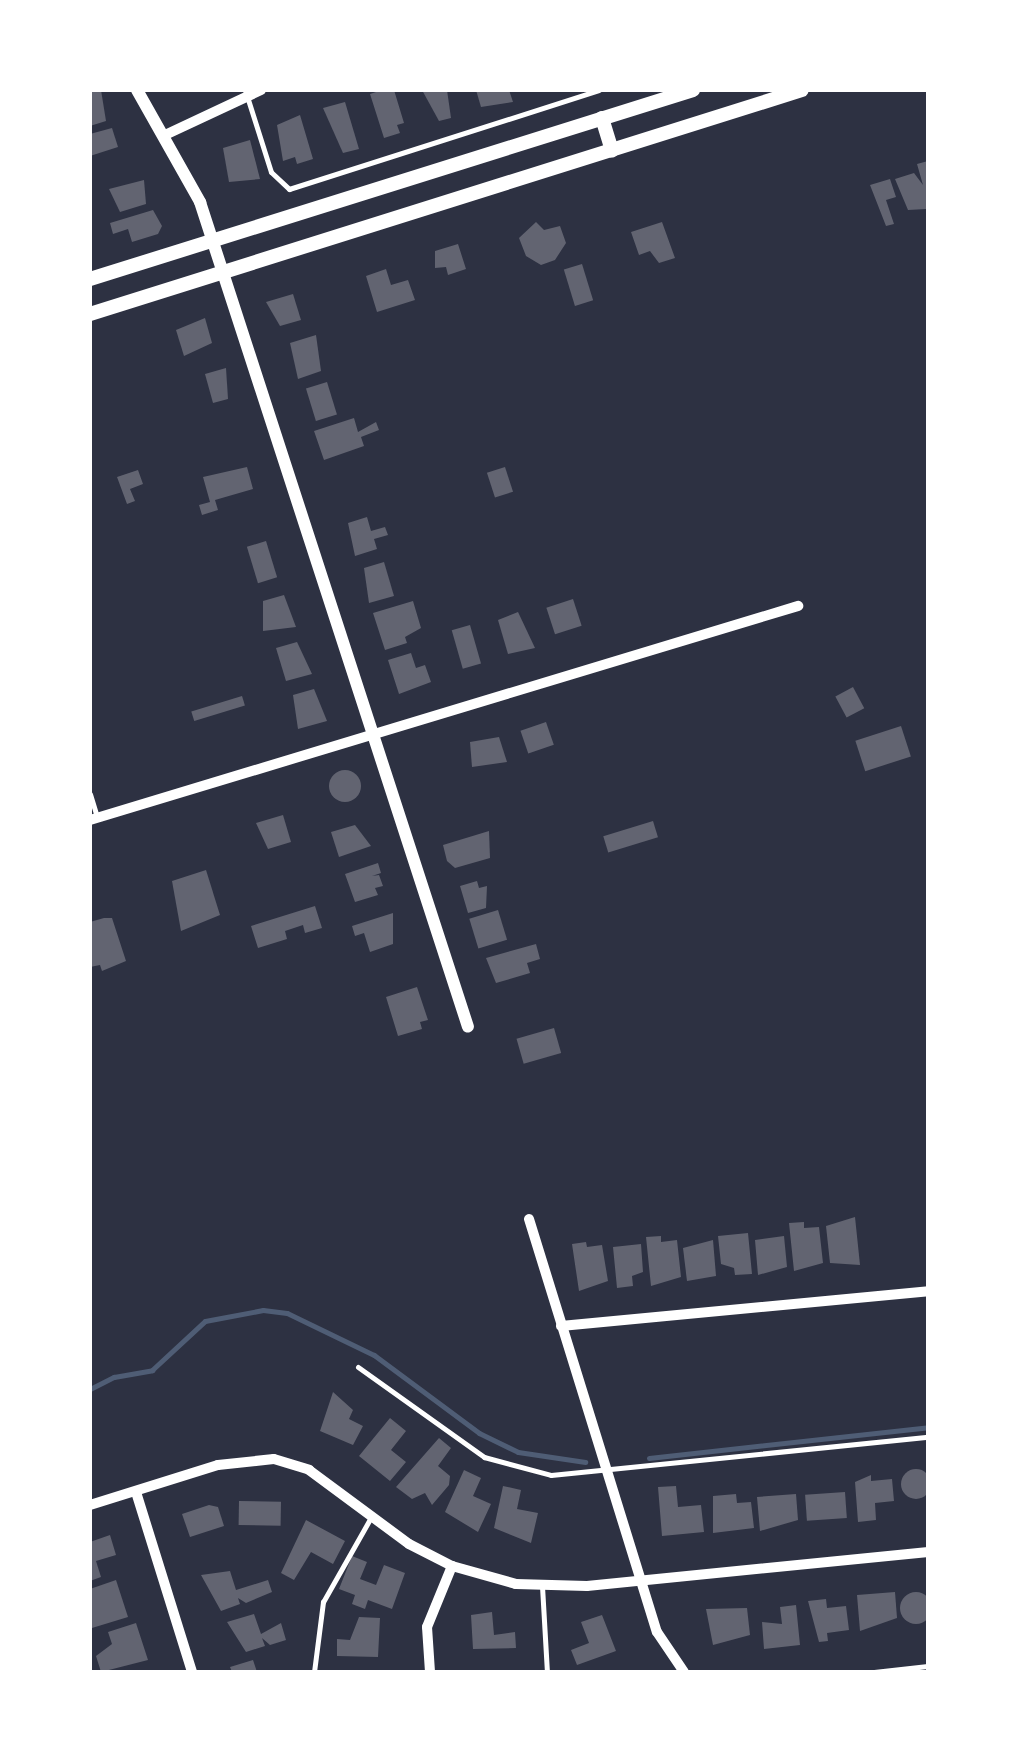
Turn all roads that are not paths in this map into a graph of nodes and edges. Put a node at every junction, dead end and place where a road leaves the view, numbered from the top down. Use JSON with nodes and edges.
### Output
{"nodes":[{"id":1,"x":137,"y":90,"type":"edge"},
{"id":2,"x":261,"y":90,"type":"edge"},
{"id":3,"x":599,"y":90,"type":"edge"},
{"id":4,"x":693,"y":90,"type":"edge"},
{"id":5,"x":802,"y":90,"type":"edge"},
{"id":6,"x":245,"y":92,"type":"edge"},
{"id":7,"x":602,"y":118,"type":"junction"},
{"id":8,"x":165,"y":135,"type":"junction"},
{"id":9,"x":612,"y":150,"type":"junction"},
{"id":10,"x":212,"y":240,"type":"junction"},
{"id":11,"x":221,"y":272,"type":"junction"},
{"id":12,"x":90,"y":279,"type":"edge"},
{"id":13,"x":90,"y":314,"type":"edge"},
{"id":14,"x":798,"y":606,"type":"dead end"},
{"id":15,"x":374,"y":737,"type":"junction"},
{"id":16,"x":90,"y":794,"type":"edge"},
{"id":17,"x":94,"y":818,"type":"edge"},
{"id":18,"x":468,"y":1027,"type":"dead end"},
{"id":19,"x":529,"y":1219,"type":"dead end"},
{"id":20,"x":928,"y":1291,"type":"edge"},
{"id":21,"x":561,"y":1326,"type":"junction"},
{"id":22,"x":358,"y":1367,"type":"dead end"},
{"id":23,"x":928,"y":1437,"type":"edge"},
{"id":24,"x":606,"y":1471,"type":"junction"},
{"id":25,"x":136,"y":1492,"type":"junction"},
{"id":26,"x":90,"y":1505,"type":"edge"},
{"id":27,"x":371,"y":1518,"type":"junction"},
{"id":28,"x":928,"y":1552,"type":"edge"},
{"id":29,"x":452,"y":1566,"type":"junction"},
{"id":30,"x":640,"y":1580,"type":"junction"},
{"id":31,"x":542,"y":1586,"type":"junction"},
{"id":32,"x":928,"y":1666,"type":"edge"},
{"id":33,"x":192,"y":1672,"type":"edge"},
{"id":34,"x":314,"y":1672,"type":"edge"},
{"id":35,"x":430,"y":1672,"type":"edge"},
{"id":36,"x":547,"y":1672,"type":"edge"},
{"id":37,"x":684,"y":1672,"type":"edge"},
{"id":38,"x":874,"y":1672,"type":"edge"}],
"edges":[{"from":1,"to":8,"type":"street"},
{"from":2,"to":6,"type":"street"},
{"from":3,"to":6,"type":"lane"},
{"from":4,"to":7,"type":"main road"},
{"from":5,"to":9,"type":"main road"},
{"from":6,"to":8,"type":"street"},
{"from":7,"to":9,"type":"main road"},
{"from":7,"to":10,"type":"main road"},
{"from":8,"to":10,"type":"street"},
{"from":9,"to":11,"type":"main road"},
{"from":10,"to":11,"type":"street"},
{"from":10,"to":12,"type":"main road"},
{"from":11,"to":13,"type":"main road"},
{"from":11,"to":15,"type":"street"},
{"from":14,"to":15,"type":"street"},
{"from":15,"to":17,"type":"street"},
{"from":15,"to":18,"type":"street"},
{"from":16,"to":17,"type":"lane"},
{"from":19,"to":21,"type":"street"},
{"from":20,"to":21,"type":"street"},
{"from":21,"to":24,"type":"street"},
{"from":22,"to":24,"type":"lane"},
{"from":23,"to":24,"type":"lane"},
{"from":24,"to":30,"type":"street"},
{"from":25,"to":26,"type":"street"},
{"from":25,"to":27,"type":"street"},
{"from":25,"to":33,"type":"street"},
{"from":27,"to":29,"type":"street"},
{"from":27,"to":34,"type":"lane"},
{"from":28,"to":30,"type":"street"},
{"from":29,"to":31,"type":"street"},
{"from":29,"to":35,"type":"street"},
{"from":30,"to":31,"type":"street"},
{"from":30,"to":37,"type":"street"},
{"from":31,"to":36,"type":"lane"},
{"from":32,"to":38,"type":"lane"}]}
